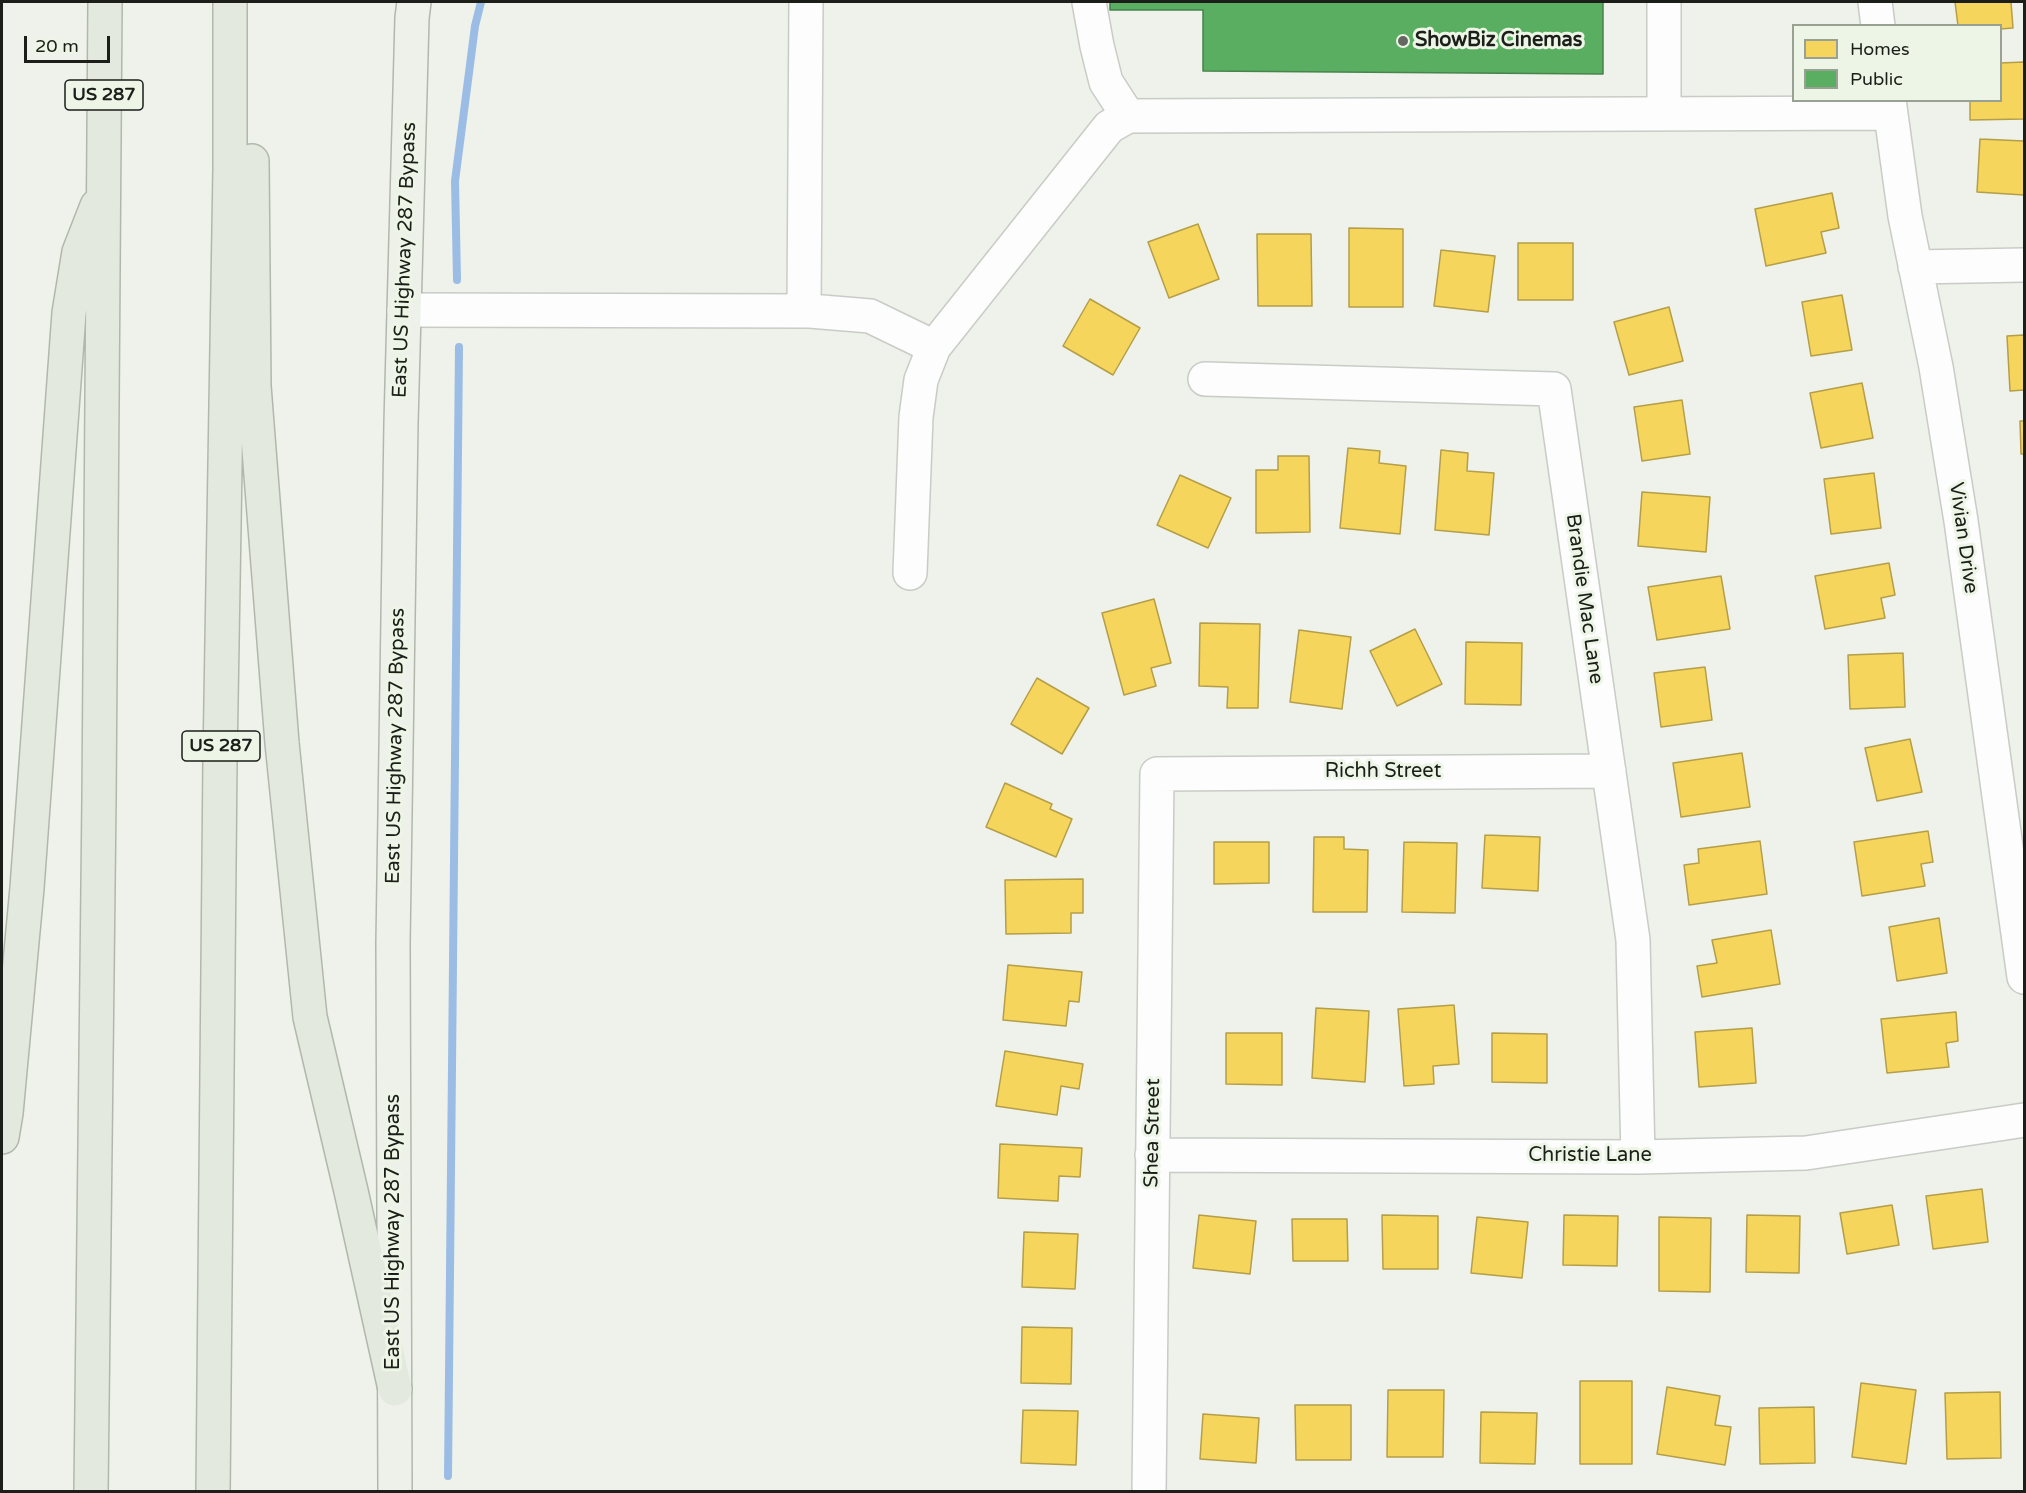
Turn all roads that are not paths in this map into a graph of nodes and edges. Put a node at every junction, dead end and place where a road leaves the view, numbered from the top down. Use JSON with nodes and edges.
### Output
{"nodes":[{"id":1,"x":105,"y":2,"type":"edge"},
{"id":2,"x":230,"y":2,"type":"edge"},
{"id":3,"x":251,"y":2,"type":"edge"},
{"id":4,"x":414,"y":2,"type":"edge"},
{"id":5,"x":806,"y":2,"type":"edge"},
{"id":6,"x":1089,"y":2,"type":"edge"},
{"id":7,"x":1664,"y":2,"type":"edge"},
{"id":8,"x":1875,"y":2,"type":"edge"},
{"id":9,"x":1878,"y":24,"type":"edge"},
{"id":10,"x":1890,"y":107,"type":"edge"},
{"id":11,"x":1664,"y":114,"type":"junction"},
{"id":12,"x":1128,"y":116,"type":"junction"},
{"id":13,"x":104,"y":188,"type":"junction"},
{"id":14,"x":2025,"y":265,"type":"edge"},
{"id":15,"x":1915,"y":267,"type":"junction"},
{"id":16,"x":404,"y":310,"type":"junction"},
{"id":17,"x":804,"y":311,"type":"junction"},
{"id":18,"x":934,"y":347,"type":"junction"},
{"id":19,"x":1205,"y":379,"type":"dead end"},
{"id":20,"x":910,"y":573,"type":"dead end"},
{"id":21,"x":1609,"y":771,"type":"junction"},
{"id":22,"x":1157,"y":774,"type":"joint"},
{"id":23,"x":2025,"y":977,"type":"edge"},
{"id":24,"x":2025,"y":1120,"type":"edge"},
{"id":25,"x":2,"y":1137,"type":"edge"},
{"id":26,"x":1152,"y":1155,"type":"junction"},
{"id":27,"x":1638,"y":1157,"type":"junction"},
{"id":28,"x":395,"y":1389,"type":"junction"},
{"id":29,"x":91,"y":1491,"type":"edge"},
{"id":30,"x":213,"y":1491,"type":"edge"},
{"id":31,"x":395,"y":1491,"type":"edge"},
{"id":32,"x":1149,"y":1491,"type":"edge"}],
"edges":[{"from":1,"to":13,"type":"highway","number":"US 287"},
{"from":2,"to":30,"type":"highway","number":"US 287"},
{"from":3,"to":28,"type":"highway"},
{"from":4,"to":16,"type":"main road","name":"East US Highway 287 Bypass"},
{"from":5,"to":17,"type":"street"},
{"from":6,"to":12,"type":"street"},
{"from":7,"to":11,"type":"street"},
{"from":8,"to":9,"type":"street"},
{"from":10,"to":11,"type":"street"},
{"from":10,"to":15,"type":"street","name":"Vivian Drive"},
{"from":11,"to":12,"type":"street"},
{"from":12,"to":18,"type":"street"},
{"from":13,"to":25,"type":"highway"},
{"from":13,"to":29,"type":"highway","number":"US 287"},
{"from":14,"to":15,"type":"street"},
{"from":15,"to":23,"type":"street","name":"Vivian Drive"},
{"from":16,"to":17,"type":"street"},
{"from":16,"to":28,"type":"main road","name":"East US Highway 287 Bypass"},
{"from":17,"to":18,"type":"street"},
{"from":18,"to":20,"type":"street"},
{"from":19,"to":21,"type":"street","name":"Brandie Mac Lane"},
{"from":21,"to":22,"type":"street","name":"Richh Street"},
{"from":21,"to":27,"type":"street","name":"Brandie Mac Lane"},
{"from":22,"to":26,"type":"street","name":"Shea Street"},
{"from":24,"to":27,"type":"street","name":"Christie Lane"},
{"from":26,"to":27,"type":"street","name":"Christie Lane"},
{"from":26,"to":32,"type":"street","name":"Shea Street"},
{"from":28,"to":31,"type":"main road","name":"East US Highway 287 Bypass"}]}
